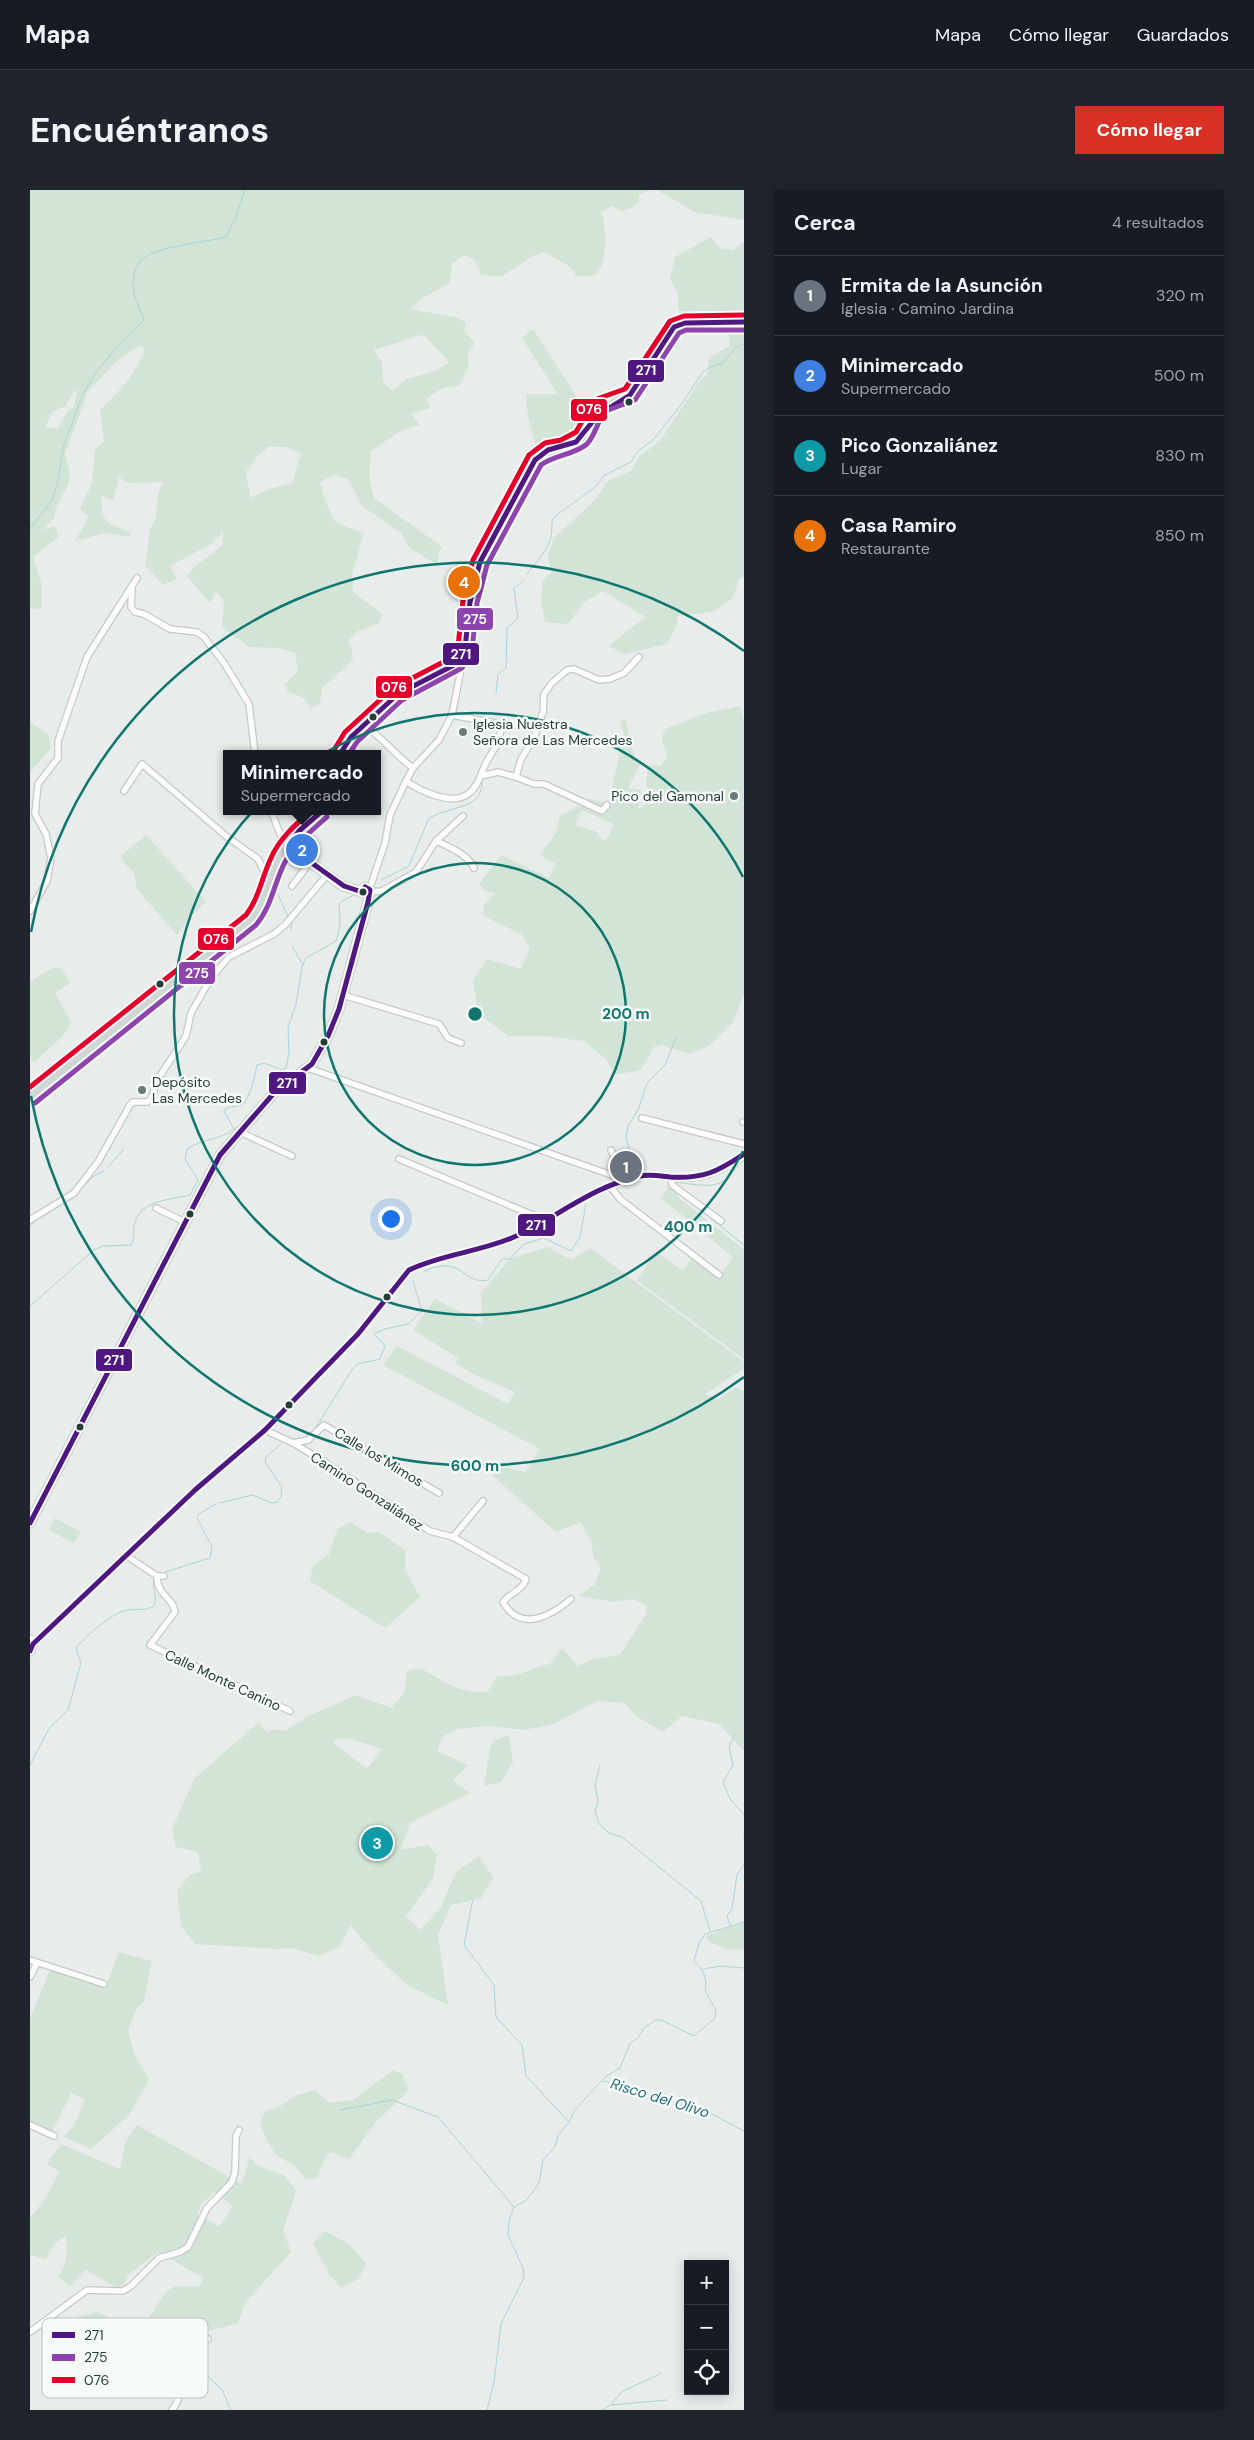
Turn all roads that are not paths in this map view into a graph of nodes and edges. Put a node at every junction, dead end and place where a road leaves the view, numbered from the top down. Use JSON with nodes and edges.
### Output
{"nodes":[{"id":1,"x":744,"y":322,"type":"edge"},
{"id":2,"x":137,"y":578,"type":"dead end"},
{"id":3,"x":132,"y":588,"type":"junction"},
{"id":4,"x":465,"y":648,"type":"junction"},
{"id":5,"x":639,"y":657,"type":"dead end"},
{"id":6,"x":452,"y":715,"type":"junction"},
{"id":7,"x":364,"y":725,"type":"junction"},
{"id":8,"x":255,"y":750,"type":"edge"},
{"id":9,"x":343,"y":750,"type":"edge"},
{"id":10,"x":412,"y":768,"type":"junction"},
{"id":11,"x":481,"y":776,"type":"junction"},
{"id":12,"x":516,"y":777,"type":"junction"},
{"id":13,"x":406,"y":781,"type":"junction"},
{"id":14,"x":124,"y":791,"type":"dead end"},
{"id":15,"x":607,"y":806,"type":"dead end"},
{"id":16,"x":273,"y":815,"type":"edge"},
{"id":17,"x":318,"y":815,"type":"edge"},
{"id":18,"x":463,"y":816,"type":"dead end"},
{"id":19,"x":436,"y":840,"type":"junction"},
{"id":20,"x":288,"y":846,"type":"junction"},
{"id":21,"x":310,"y":862,"type":"junction"},
{"id":22,"x":474,"y":868,"type":"dead end"},
{"id":23,"x":327,"y":875,"type":"junction"},
{"id":24,"x":270,"y":884,"type":"junction"},
{"id":25,"x":292,"y":886,"type":"dead end"},
{"id":26,"x":367,"y":890,"type":"junction"},
{"id":27,"x":30,"y":911,"type":"edge"},
{"id":28,"x":343,"y":995,"type":"junction"},
{"id":29,"x":461,"y":1042,"type":"dead end"},
{"id":30,"x":308,"y":1068,"type":"junction"},
{"id":31,"x":30,"y":1097,"type":"edge"},
{"id":32,"x":642,"y":1118,"type":"dead end"},
{"id":33,"x":238,"y":1131,"type":"junction"},
{"id":34,"x":744,"y":1144,"type":"edge"},
{"id":35,"x":611,"y":1150,"type":"dead end"},
{"id":36,"x":744,"y":1154,"type":"edge"},
{"id":37,"x":292,"y":1156,"type":"dead end"},
{"id":38,"x":399,"y":1158,"type":"dead end"},
{"id":39,"x":670,"y":1177,"type":"junction"},
{"id":40,"x":624,"y":1180,"type":"junction"},
{"id":41,"x":610,"y":1186,"type":"junction"},
{"id":42,"x":156,"y":1208,"type":"dead end"},
{"id":43,"x":30,"y":1220,"type":"edge"},
{"id":44,"x":546,"y":1221,"type":"junction"},
{"id":45,"x":721,"y":1221,"type":"dead end"},
{"id":46,"x":185,"y":1222,"type":"junction"},
{"id":47,"x":719,"y":1275,"type":"dead end"},
{"id":48,"x":264,"y":1430,"type":"junction"},
{"id":49,"x":293,"y":1444,"type":"junction"},
{"id":50,"x":439,"y":1493,"type":"dead end"},
{"id":51,"x":483,"y":1501,"type":"dead end"},
{"id":52,"x":30,"y":1523,"type":"edge"},
{"id":53,"x":453,"y":1537,"type":"junction"},
{"id":54,"x":127,"y":1556,"type":"junction"},
{"id":55,"x":157,"y":1576,"type":"junction"},
{"id":56,"x":164,"y":1576,"type":"dead end"},
{"id":57,"x":571,"y":1600,"type":"dead end"},
{"id":58,"x":31,"y":1645,"type":"edge"},
{"id":59,"x":290,"y":1711,"type":"dead end"},
{"id":60,"x":30,"y":1960,"type":"edge"},
{"id":61,"x":37,"y":1963,"type":"junction"},
{"id":62,"x":30,"y":1977,"type":"edge"},
{"id":63,"x":104,"y":1984,"type":"dead end"},
{"id":64,"x":30,"y":2124,"type":"edge"},
{"id":65,"x":239,"y":2130,"type":"dead end"},
{"id":66,"x":54,"y":2136,"type":"dead end"},
{"id":67,"x":49,"y":2318,"type":"edge"},
{"id":68,"x":42,"y":2323,"type":"edge"},
{"id":69,"x":30,"y":2332,"type":"edge"},
{"id":70,"x":178,"y":2398,"type":"edge"},
{"id":71,"x":172,"y":2410,"type":"edge"}],
"edges":[{"from":1,"to":4,"type":"main road"},
{"from":2,"to":3,"type":"street"},
{"from":3,"to":8,"type":"street"},
{"from":3,"to":27,"type":"street"},
{"from":4,"to":6,"type":"street"},
{"from":4,"to":7,"type":"main road"},
{"from":5,"to":12,"type":"street"},
{"from":6,"to":10,"type":"street"},
{"from":6,"to":11,"type":"street"},
{"from":7,"to":9,"type":"main road"},
{"from":7,"to":10,"type":"street"},
{"from":10,"to":13,"type":"street"},
{"from":11,"to":12,"type":"street"},
{"from":11,"to":13,"type":"street"},
{"from":12,"to":15,"type":"street"},
{"from":13,"to":26,"type":"street"},
{"from":14,"to":24,"type":"street"},
{"from":16,"to":20,"type":"street"},
{"from":17,"to":20,"type":"main road"},
{"from":18,"to":19,"type":"street"},
{"from":19,"to":22,"type":"street"},
{"from":19,"to":26,"type":"street"},
{"from":20,"to":21,"type":"main road"},
{"from":20,"to":24,"type":"main road"},
{"from":21,"to":23,"type":"main road"},
{"from":21,"to":25,"type":"street"},
{"from":23,"to":26,"type":"main road"},
{"from":23,"to":43,"type":"street"},
{"from":24,"to":31,"type":"main road"},
{"from":26,"to":28,"type":"main road"},
{"from":28,"to":29,"type":"street"},
{"from":28,"to":30,"type":"main road"},
{"from":30,"to":33,"type":"main road"},
{"from":30,"to":40,"type":"street"},
{"from":32,"to":34,"type":"street"},
{"from":33,"to":37,"type":"street"},
{"from":33,"to":46,"type":"main road"},
{"from":35,"to":40,"type":"street"},
{"from":36,"to":39,"type":"street"},
{"from":38,"to":44,"type":"street"},
{"from":39,"to":40,"type":"street"},
{"from":39,"to":45,"type":"street"},
{"from":40,"to":41,"type":"street"},
{"from":41,"to":44,"type":"street"},
{"from":41,"to":47,"type":"street"},
{"from":42,"to":46,"type":"street"},
{"from":44,"to":48,"type":"street"},
{"from":46,"to":52,"type":"main road"},
{"from":48,"to":49,"type":"street","name":"Camino Gonzaliánez"},
{"from":48,"to":54,"type":"street"},
{"from":49,"to":50,"type":"street","name":"Calle los Mimos"},
{"from":49,"to":53,"type":"street","name":"Camino Gonzaliánez"},
{"from":51,"to":53,"type":"street"},
{"from":53,"to":57,"type":"street","name":"Camino Gonzaliánez"},
{"from":54,"to":55,"type":"street"},
{"from":54,"to":58,"type":"street"},
{"from":55,"to":56,"type":"street"},
{"from":55,"to":59,"type":"street","name":"Calle Monte Canino"},
{"from":60,"to":61,"type":"street"},
{"from":61,"to":62,"type":"street"},
{"from":61,"to":63,"type":"street"},
{"from":64,"to":66,"type":"street"},
{"from":65,"to":67,"type":"street"},
{"from":68,"to":69,"type":"street"},
{"from":70,"to":71,"type":"street"}]}
